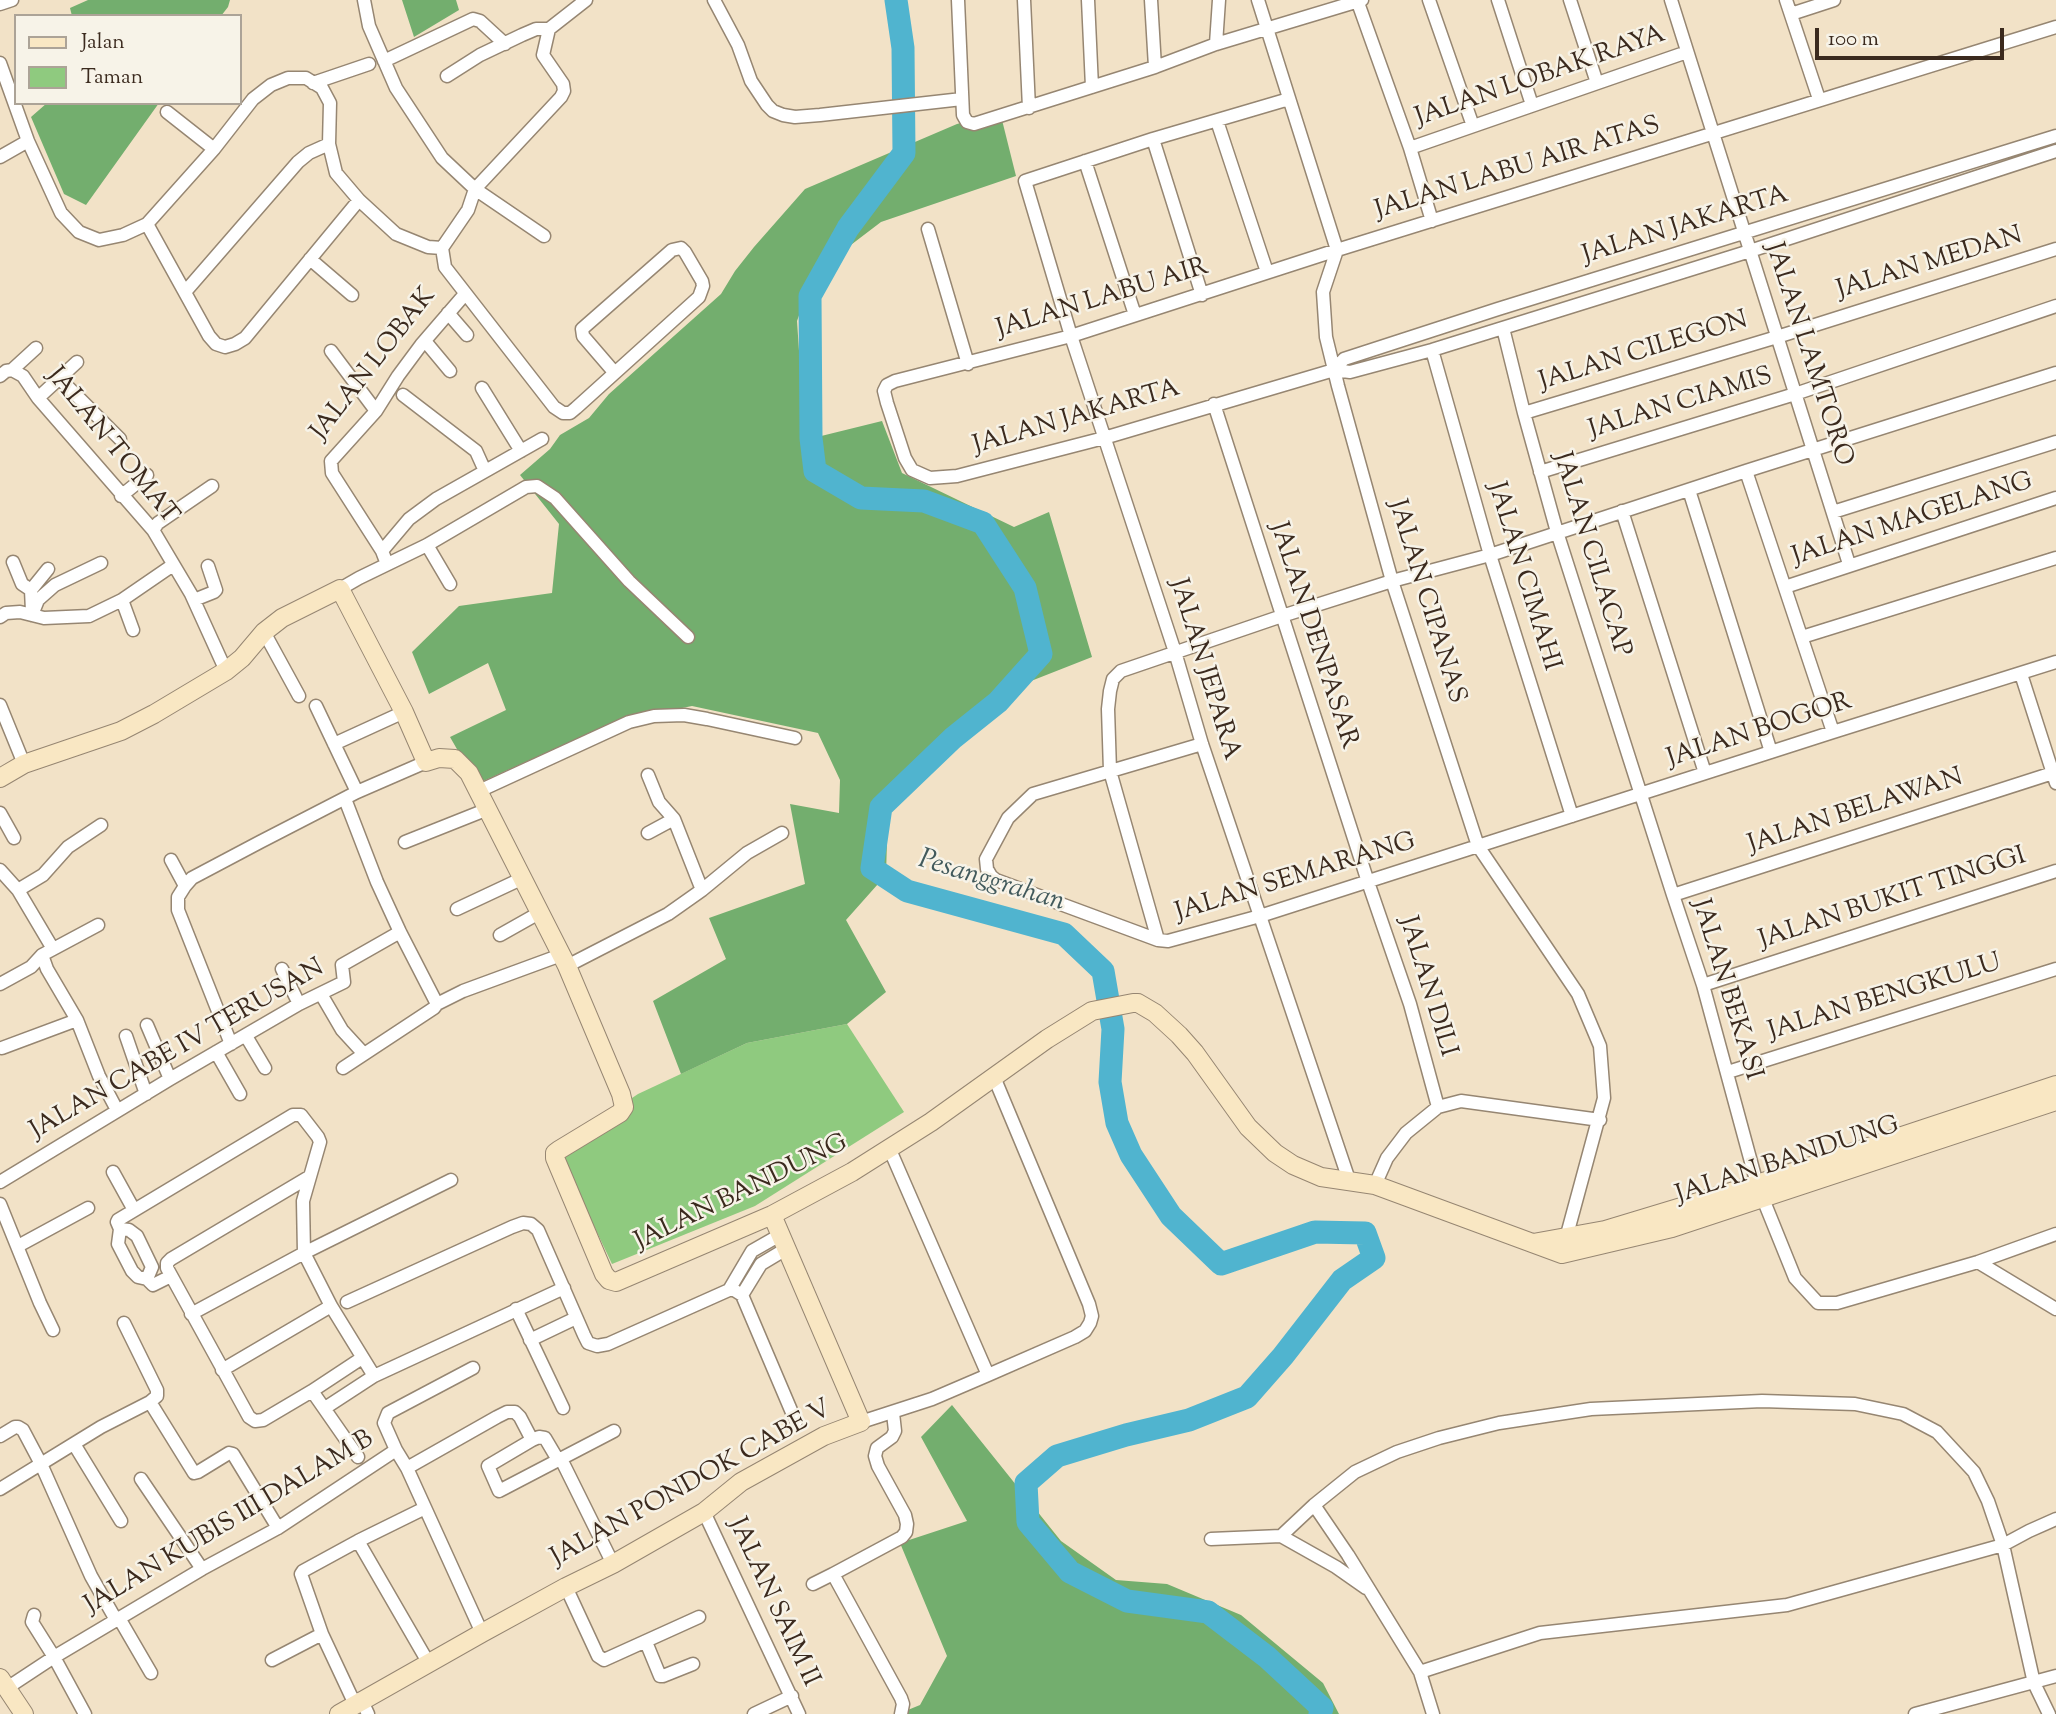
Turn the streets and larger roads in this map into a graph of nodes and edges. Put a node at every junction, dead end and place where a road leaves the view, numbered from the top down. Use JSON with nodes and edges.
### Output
{"nodes":[{"id":1,"x":12,"y":0,"type":"edge"},
{"id":2,"x":364,"y":0,"type":"edge"},
{"id":3,"x":714,"y":0,"type":"edge"},
{"id":4,"x":958,"y":0,"type":"edge"},
{"id":5,"x":1024,"y":0,"type":"edge"},
{"id":6,"x":1088,"y":0,"type":"edge"},
{"id":7,"x":1151,"y":0,"type":"edge"},
{"id":8,"x":1219,"y":0,"type":"edge"},
{"id":9,"x":1258,"y":0,"type":"edge"},
{"id":10,"x":1359,"y":0,"type":"edge"},
{"id":11,"x":1429,"y":0,"type":"edge"},
{"id":12,"x":1498,"y":0,"type":"edge"},
{"id":13,"x":1570,"y":0,"type":"edge"},
{"id":14,"x":1671,"y":0,"type":"edge"},
{"id":15,"x":1786,"y":0,"type":"edge"},
{"id":16,"x":1834,"y":0,"type":"edge"},
{"id":17,"x":579,"y":2,"type":"edge"},
{"id":18,"x":0,"y":4,"type":"edge"},
{"id":19,"x":1791,"y":14,"type":"junction"},
{"id":20,"x":2056,"y":27,"type":"edge"},
{"id":21,"x":549,"y":29,"type":"junction"},
{"id":22,"x":1266,"y":30,"type":"junction"},
{"id":23,"x":505,"y":44,"type":"junction"},
{"id":24,"x":1216,"y":44,"type":"junction"},
{"id":25,"x":1687,"y":51,"type":"junction"},
{"id":26,"x":384,"y":61,"type":"junction"},
{"id":27,"x":0,"y":63,"type":"edge"},
{"id":28,"x":369,"y":64,"type":"dead end"},
{"id":29,"x":1154,"y":67,"type":"junction"},
{"id":30,"x":447,"y":76,"type":"dead end"},
{"id":31,"x":313,"y":83,"type":"junction"},
{"id":32,"x":1597,"y":83,"type":"junction"},
{"id":33,"x":1093,"y":87,"type":"junction"},
{"id":34,"x":962,"y":99,"type":"junction"},
{"id":35,"x":1289,"y":99,"type":"junction"},
{"id":36,"x":1819,"y":99,"type":"junction"},
{"id":37,"x":14,"y":102,"type":"edge"},
{"id":38,"x":15,"y":105,"type":"edge"},
{"id":39,"x":1532,"y":106,"type":"junction"},
{"id":40,"x":1029,"y":108,"type":"junction"},
{"id":41,"x":167,"y":112,"type":"dead end"},
{"id":42,"x":1217,"y":121,"type":"junction"},
{"id":43,"x":1473,"y":126,"type":"junction"},
{"id":44,"x":1713,"y":134,"type":"junction"},
{"id":45,"x":2056,"y":136,"type":"edge"},
{"id":46,"x":1153,"y":139,"type":"junction"},
{"id":47,"x":28,"y":141,"type":"junction"},
{"id":48,"x":329,"y":144,"type":"junction"},
{"id":49,"x":1410,"y":148,"type":"junction"},
{"id":50,"x":214,"y":149,"type":"junction"},
{"id":51,"x":2056,"y":151,"type":"edge"},
{"id":52,"x":0,"y":157,"type":"edge"},
{"id":53,"x":1086,"y":161,"type":"junction"},
{"id":54,"x":475,"y":189,"type":"junction"},
{"id":55,"x":359,"y":200,"type":"junction"},
{"id":56,"x":1432,"y":220,"type":"junction"},
{"id":57,"x":147,"y":224,"type":"junction"},
{"id":58,"x":928,"y":229,"type":"dead end"},
{"id":59,"x":1745,"y":233,"type":"junction"},
{"id":60,"x":544,"y":236,"type":"dead end"},
{"id":61,"x":442,"y":248,"type":"junction"},
{"id":62,"x":2056,"y":249,"type":"edge"},
{"id":63,"x":1337,"y":250,"type":"junction"},
{"id":64,"x":1750,"y":251,"type":"junction"},
{"id":65,"x":310,"y":259,"type":"junction"},
{"id":66,"x":1267,"y":272,"type":"junction"},
{"id":67,"x":185,"y":292,"type":"junction"},
{"id":68,"x":465,"y":293,"type":"junction"},
{"id":69,"x":352,"y":295,"type":"dead end"},
{"id":70,"x":1202,"y":295,"type":"junction"},
{"id":71,"x":2056,"y":306,"type":"edge"},
{"id":72,"x":449,"y":313,"type":"junction"},
{"id":73,"x":1135,"y":315,"type":"junction"},
{"id":74,"x":1503,"y":328,"type":"junction"},
{"id":75,"x":467,"y":335,"type":"dead end"},
{"id":76,"x":1071,"y":336,"type":"junction"},
{"id":77,"x":1777,"y":337,"type":"junction"},
{"id":78,"x":425,"y":341,"type":"junction"},
{"id":79,"x":36,"y":348,"type":"dead end"},
{"id":80,"x":1432,"y":349,"type":"junction"},
{"id":81,"x":331,"y":351,"type":"dead end"},
{"id":82,"x":77,"y":362,"type":"dead end"},
{"id":83,"x":968,"y":364,"type":"junction"},
{"id":84,"x":1334,"y":370,"type":"junction"},
{"id":85,"x":450,"y":371,"type":"dead end"},
{"id":86,"x":614,"y":372,"type":"junction"},
{"id":87,"x":6,"y":373,"type":"edge"},
{"id":88,"x":2056,"y":373,"type":"edge"},
{"id":89,"x":60,"y":379,"type":"junction"},
{"id":90,"x":482,"y":388,"type":"dead end"},
{"id":91,"x":884,"y":391,"type":"joint"},
{"id":92,"x":1795,"y":394,"type":"junction"},
{"id":93,"x":403,"y":395,"type":"dead end"},
{"id":94,"x":38,"y":398,"type":"junction"},
{"id":95,"x":1214,"y":404,"type":"junction"},
{"id":96,"x":376,"y":411,"type":"junction"},
{"id":97,"x":1524,"y":414,"type":"junction"},
{"id":98,"x":1104,"y":438,"type":"junction"},
{"id":99,"x":120,"y":439,"type":"dead end"},
{"id":100,"x":542,"y":439,"type":"dead end"},
{"id":101,"x":2056,"y":442,"type":"edge"},
{"id":102,"x":1813,"y":450,"type":"junction"},
{"id":103,"x":521,"y":451,"type":"junction"},
{"id":104,"x":485,"y":471,"type":"junction"},
{"id":105,"x":1746,"y":471,"type":"junction"},
{"id":106,"x":1540,"y":472,"type":"junction"},
{"id":107,"x":147,"y":475,"type":"dead end"},
{"id":108,"x":1689,"y":490,"type":"junction"},
{"id":109,"x":211,"y":491,"type":"dead end"},
{"id":110,"x":121,"y":496,"type":"junction"},
{"id":111,"x":2056,"y":498,"type":"edge"},
{"id":112,"x":1622,"y":511,"type":"junction"},
{"id":113,"x":1833,"y":512,"type":"junction"},
{"id":114,"x":153,"y":530,"type":"junction"},
{"id":115,"x":1557,"y":532,"type":"junction"},
{"id":116,"x":427,"y":545,"type":"junction"},
{"id":117,"x":382,"y":551,"type":"junction"},
{"id":118,"x":1490,"y":555,"type":"junction"},
{"id":119,"x":2056,"y":558,"type":"edge"},
{"id":120,"x":13,"y":562,"type":"dead end"},
{"id":121,"x":101,"y":563,"type":"dead end"},
{"id":122,"x":387,"y":564,"type":"junction"},
{"id":123,"x":1849,"y":564,"type":"junction"},
{"id":124,"x":173,"y":565,"type":"junction"},
{"id":125,"x":208,"y":566,"type":"dead end"},
{"id":126,"x":48,"y":569,"type":"dead end"},
{"id":127,"x":1392,"y":581,"type":"junction"},
{"id":128,"x":450,"y":584,"type":"dead end"},
{"id":129,"x":1785,"y":587,"type":"junction"},
{"id":130,"x":340,"y":589,"type":"junction"},
{"id":131,"x":31,"y":590,"type":"junction"},
{"id":132,"x":122,"y":600,"type":"junction"},
{"id":133,"x":194,"y":600,"type":"junction"},
{"id":134,"x":32,"y":615,"type":"junction"},
{"id":135,"x":1282,"y":616,"type":"junction"},
{"id":136,"x":0,"y":617,"type":"edge"},
{"id":137,"x":133,"y":630,"type":"dead end"},
{"id":138,"x":264,"y":632,"type":"junction"},
{"id":139,"x":688,"y":637,"type":"dead end"},
{"id":140,"x":1802,"y":637,"type":"junction"},
{"id":141,"x":1175,"y":652,"type":"junction"},
{"id":142,"x":2056,"y":662,"type":"edge"},
{"id":143,"x":226,"y":671,"type":"junction"},
{"id":144,"x":2021,"y":674,"type":"junction"},
{"id":145,"x":299,"y":696,"type":"dead end"},
{"id":146,"x":316,"y":706,"type":"dead end"},
{"id":147,"x":404,"y":712,"type":"junction"},
{"id":148,"x":1,"y":713,"type":"edge"},
{"id":149,"x":1833,"y":732,"type":"junction"},
{"id":150,"x":795,"y":738,"type":"dead end"},
{"id":151,"x":334,"y":744,"type":"junction"},
{"id":152,"x":1202,"y":744,"type":"junction"},
{"id":153,"x":1771,"y":752,"type":"junction"},
{"id":154,"x":426,"y":762,"type":"junction"},
{"id":155,"x":24,"y":764,"type":"junction"},
{"id":156,"x":1110,"y":771,"type":"junction"},
{"id":157,"x":1705,"y":773,"type":"junction"},
{"id":158,"x":648,"y":775,"type":"dead end"},
{"id":159,"x":2055,"y":776,"type":"edge"},
{"id":160,"x":0,"y":778,"type":"edge"},
{"id":161,"x":479,"y":791,"type":"junction"},
{"id":162,"x":1641,"y":794,"type":"junction"},
{"id":163,"x":351,"y":796,"type":"junction"},
{"id":164,"x":488,"y":809,"type":"junction"},
{"id":165,"x":0,"y":813,"type":"edge"},
{"id":166,"x":1572,"y":816,"type":"junction"},
{"id":167,"x":674,"y":819,"type":"junction"},
{"id":168,"x":100,"y":825,"type":"dead end"},
{"id":169,"x":648,"y":833,"type":"dead end"},
{"id":170,"x":782,"y":833,"type":"dead end"},
{"id":171,"x":14,"y":838,"type":"dead end"},
{"id":172,"x":405,"y":842,"type":"dead end"},
{"id":173,"x":1478,"y":846,"type":"junction"},
{"id":174,"x":171,"y":860,"type":"dead end"},
{"id":175,"x":0,"y":870,"type":"edge"},
{"id":176,"x":2056,"y":871,"type":"edge"},
{"id":177,"x":522,"y":879,"type":"junction"},
{"id":178,"x":1368,"y":882,"type":"junction"},
{"id":179,"x":185,"y":886,"type":"junction"},
{"id":180,"x":18,"y":890,"type":"junction"},
{"id":181,"x":702,"y":890,"type":"junction"},
{"id":182,"x":1673,"y":895,"type":"junction"},
{"id":183,"x":457,"y":909,"type":"dead end"},
{"id":184,"x":539,"y":913,"type":"junction"},
{"id":185,"x":1260,"y":916,"type":"junction"},
{"id":186,"x":98,"y":925,"type":"dead end"},
{"id":187,"x":400,"y":932,"type":"junction"},
{"id":188,"x":500,"y":935,"type":"dead end"},
{"id":189,"x":1158,"y":940,"type":"junction"},
{"id":190,"x":47,"y":952,"type":"junction"},
{"id":191,"x":564,"y":961,"type":"junction"},
{"id":192,"x":282,"y":969,"type":"dead end"},
{"id":193,"x":2056,"y":969,"type":"edge"},
{"id":194,"x":0,"y":984,"type":"edge"},
{"id":195,"x":1703,"y":985,"type":"junction"},
{"id":196,"x":321,"y":994,"type":"junction"},
{"id":197,"x":299,"y":1004,"type":"junction"},
{"id":198,"x":437,"y":1004,"type":"junction"},
{"id":199,"x":77,"y":1020,"type":"junction"},
{"id":200,"x":147,"y":1025,"type":"dead end"},
{"id":201,"x":126,"y":1036,"type":"dead end"},
{"id":202,"x":246,"y":1036,"type":"junction"},
{"id":203,"x":231,"y":1044,"type":"junction"},
{"id":204,"x":2,"y":1048,"type":"dead end"},
{"id":205,"x":216,"y":1052,"type":"junction"},
{"id":206,"x":364,"y":1054,"type":"junction"},
{"id":207,"x":265,"y":1068,"type":"dead end"},
{"id":208,"x":343,"y":1068,"type":"dead end"},
{"id":209,"x":1728,"y":1072,"type":"junction"},
{"id":210,"x":994,"y":1077,"type":"junction"},
{"id":211,"x":170,"y":1079,"type":"junction"},
{"id":212,"x":2056,"y":1085,"type":"edge"},
{"id":213,"x":146,"y":1094,"type":"junction"},
{"id":214,"x":240,"y":1094,"type":"dead end"},
{"id":215,"x":2056,"y":1101,"type":"edge"},
{"id":216,"x":1438,"y":1107,"type":"junction"},
{"id":217,"x":117,"y":1110,"type":"junction"},
{"id":218,"x":1600,"y":1120,"type":"junction"},
{"id":219,"x":890,"y":1150,"type":"junction"},
{"id":220,"x":113,"y":1172,"type":"dead end"},
{"id":221,"x":309,"y":1177,"type":"junction"},
{"id":222,"x":451,"y":1180,"type":"dead end"},
{"id":223,"x":0,"y":1182,"type":"edge"},
{"id":224,"x":1350,"y":1183,"type":"junction"},
{"id":225,"x":1375,"y":1185,"type":"junction"},
{"id":226,"x":1760,"y":1191,"type":"junction"},
{"id":227,"x":0,"y":1204,"type":"edge"},
{"id":228,"x":88,"y":1208,"type":"dead end"},
{"id":229,"x":134,"y":1210,"type":"junction"},
{"id":230,"x":772,"y":1215,"type":"junction"},
{"id":231,"x":120,"y":1229,"type":"junction"},
{"id":232,"x":2056,"y":1234,"type":"edge"},
{"id":233,"x":783,"y":1242,"type":"junction"},
{"id":234,"x":18,"y":1245,"type":"junction"},
{"id":235,"x":1564,"y":1245,"type":"junction"},
{"id":236,"x":304,"y":1253,"type":"junction"},
{"id":237,"x":1978,"y":1262,"type":"junction"},
{"id":238,"x":171,"y":1276,"type":"junction"},
{"id":239,"x":147,"y":1279,"type":"junction"},
{"id":240,"x":564,"y":1289,"type":"junction"},
{"id":241,"x":729,"y":1290,"type":"junction"},
{"id":242,"x":742,"y":1295,"type":"junction"},
{"id":243,"x":347,"y":1302,"type":"dead end"},
{"id":244,"x":331,"y":1306,"type":"junction"},
{"id":245,"x":516,"y":1309,"type":"junction"},
{"id":246,"x":2056,"y":1309,"type":"edge"},
{"id":247,"x":191,"y":1314,"type":"junction"},
{"id":248,"x":576,"y":1318,"type":"junction"},
{"id":249,"x":124,"y":1323,"type":"dead end"},
{"id":250,"x":53,"y":1330,"type":"dead end"},
{"id":251,"x":530,"y":1340,"type":"junction"},
{"id":252,"x":362,"y":1357,"type":"junction"},
{"id":253,"x":473,"y":1368,"type":"dead end"},
{"id":254,"x":222,"y":1370,"type":"junction"},
{"id":255,"x":988,"y":1375,"type":"junction"},
{"id":256,"x":374,"y":1376,"type":"junction"},
{"id":257,"x":312,"y":1391,"type":"junction"},
{"id":258,"x":154,"y":1399,"type":"junction"},
{"id":259,"x":325,"y":1408,"type":"junction"},
{"id":260,"x":564,"y":1408,"type":"dead end"},
{"id":261,"x":892,"y":1413,"type":"junction"},
{"id":262,"x":796,"y":1422,"type":"dead end"},
{"id":263,"x":860,"y":1422,"type":"junction"},
{"id":264,"x":614,"y":1431,"type":"dead end"},
{"id":265,"x":0,"y":1436,"type":"edge"},
{"id":266,"x":532,"y":1440,"type":"junction"},
{"id":267,"x":74,"y":1444,"type":"junction"},
{"id":268,"x":396,"y":1450,"type":"junction"},
{"id":269,"x":358,"y":1457,"type":"dead end"},
{"id":270,"x":559,"y":1459,"type":"junction"},
{"id":271,"x":41,"y":1464,"type":"junction"},
{"id":272,"x":407,"y":1468,"type":"junction"},
{"id":273,"x":141,"y":1479,"type":"dead end"},
{"id":274,"x":0,"y":1489,"type":"edge"},
{"id":275,"x":1314,"y":1504,"type":"junction"},
{"id":276,"x":425,"y":1508,"type":"junction"},
{"id":277,"x":704,"y":1512,"type":"junction"},
{"id":278,"x":2056,"y":1519,"type":"edge"},
{"id":279,"x":121,"y":1521,"type":"dead end"},
{"id":280,"x":278,"y":1528,"type":"junction"},
{"id":281,"x":1282,"y":1536,"type":"junction"},
{"id":282,"x":1211,"y":1539,"type":"dead end"},
{"id":283,"x":359,"y":1541,"type":"junction"},
{"id":284,"x":2003,"y":1545,"type":"junction"},
{"id":285,"x":613,"y":1564,"type":"junction"},
{"id":286,"x":202,"y":1569,"type":"junction"},
{"id":287,"x":833,"y":1574,"type":"junction"},
{"id":288,"x":813,"y":1584,"type":"dead end"},
{"id":289,"x":566,"y":1587,"type":"junction"},
{"id":290,"x":1370,"y":1590,"type":"junction"},
{"id":291,"x":34,"y":1615,"type":"dead end"},
{"id":292,"x":699,"y":1617,"type":"dead end"},
{"id":293,"x":118,"y":1619,"type":"junction"},
{"id":294,"x":322,"y":1633,"type":"junction"},
{"id":295,"x":482,"y":1633,"type":"junction"},
{"id":296,"x":646,"y":1642,"type":"junction"},
{"id":297,"x":54,"y":1657,"type":"junction"},
{"id":298,"x":272,"y":1660,"type":"dead end"},
{"id":299,"x":428,"y":1662,"type":"junction"},
{"id":300,"x":693,"y":1664,"type":"dead end"},
{"id":301,"x":1420,"y":1672,"type":"junction"},
{"id":302,"x":151,"y":1673,"type":"dead end"},
{"id":303,"x":2056,"y":1676,"type":"edge"},
{"id":304,"x":3,"y":1683,"type":"edge"},
{"id":305,"x":2034,"y":1683,"type":"junction"},
{"id":306,"x":792,"y":1696,"type":"junction"},
{"id":307,"x":365,"y":1708,"type":"edge"},
{"id":308,"x":24,"y":1714,"type":"edge"},
{"id":309,"x":85,"y":1714,"type":"edge"},
{"id":310,"x":339,"y":1714,"type":"edge"},
{"id":311,"x":754,"y":1714,"type":"edge"},
{"id":312,"x":799,"y":1714,"type":"edge"},
{"id":313,"x":901,"y":1714,"type":"edge"},
{"id":314,"x":1433,"y":1714,"type":"edge"},
{"id":315,"x":1915,"y":1714,"type":"edge"},
{"id":316,"x":2049,"y":1714,"type":"edge"}],
"edges":[{"from":1,"to":18,"type":"street"},
{"from":2,"to":26,"type":"street"},
{"from":3,"to":34,"type":"street"},
{"from":4,"to":34,"type":"street"},
{"from":5,"to":40,"type":"street"},
{"from":6,"to":33,"type":"street"},
{"from":7,"to":29,"type":"street"},
{"from":8,"to":24,"type":"street"},
{"from":9,"to":22,"type":"street"},
{"from":10,"to":22,"type":"street"},
{"from":10,"to":49,"type":"street"},
{"from":11,"to":43,"type":"street"},
{"from":12,"to":39,"type":"street"},
{"from":13,"to":32,"type":"street"},
{"from":14,"to":25,"type":"street","name":"JALAN LAMTORO"},
{"from":15,"to":19,"type":"street"},
{"from":16,"to":19,"type":"street"},
{"from":17,"to":21,"type":"street"},
{"from":19,"to":36,"type":"street"},
{"from":20,"to":36,"type":"street","name":"JALAN LABU AIR ATAS"},
{"from":21,"to":23,"type":"street"},
{"from":21,"to":54,"type":"street"},
{"from":22,"to":24,"type":"street"},
{"from":22,"to":35,"type":"street"},
{"from":23,"to":26,"type":"street"},
{"from":23,"to":30,"type":"street"},
{"from":24,"to":29,"type":"street"},
{"from":25,"to":32,"type":"street","name":"JALAN LOBAK RAYA"},
{"from":25,"to":44,"type":"street","name":"JALAN LAMTORO"},
{"from":26,"to":54,"type":"street"},
{"from":27,"to":37,"type":"street"},
{"from":28,"to":31,"type":"street"},
{"from":29,"to":33,"type":"street"},
{"from":31,"to":48,"type":"street","name":"JALAN LOBAK"},
{"from":31,"to":50,"type":"street"},
{"from":32,"to":39,"type":"street","name":"JALAN LOBAK RAYA"},
{"from":33,"to":40,"type":"street"},
{"from":34,"to":40,"type":"street"},
{"from":35,"to":42,"type":"street"},
{"from":35,"to":63,"type":"street"},
{"from":36,"to":44,"type":"street","name":"JALAN LABU AIR ATAS"},
{"from":38,"to":47,"type":"street"},
{"from":39,"to":43,"type":"street","name":"JALAN LOBAK RAYA"},
{"from":41,"to":50,"type":"street"},
{"from":42,"to":46,"type":"street"},
{"from":42,"to":66,"type":"street"},
{"from":43,"to":49,"type":"street","name":"JALAN LOBAK RAYA"},
{"from":44,"to":56,"type":"street","name":"JALAN LABU AIR ATAS"},
{"from":44,"to":59,"type":"street","name":"JALAN LAMTORO"},
{"from":45,"to":59,"type":"street","name":"JALAN JAKARTA"},
{"from":46,"to":53,"type":"street"},
{"from":46,"to":70,"type":"street"},
{"from":47,"to":52,"type":"street"},
{"from":47,"to":57,"type":"street"},
{"from":48,"to":55,"type":"street","name":"JALAN LOBAK"},
{"from":48,"to":67,"type":"street"},
{"from":49,"to":56,"type":"street"},
{"from":50,"to":57,"type":"street"},
{"from":51,"to":64,"type":"street","name":"JALAN JAKARTA"},
{"from":53,"to":73,"type":"street"},
{"from":53,"to":76,"type":"street","name":"JALAN JEPARA"},
{"from":54,"to":60,"type":"street"},
{"from":54,"to":61,"type":"street"},
{"from":55,"to":61,"type":"street","name":"JALAN LOBAK"},
{"from":55,"to":65,"type":"street"},
{"from":56,"to":63,"type":"street","name":"JALAN LABU AIR ATAS"},
{"from":57,"to":67,"type":"street"},
{"from":58,"to":83,"type":"street"},
{"from":59,"to":64,"type":"street","name":"JALAN LAMTORO"},
{"from":59,"to":84,"type":"street","name":"JALAN JAKARTA"},
{"from":61,"to":68,"type":"street","name":"JALAN LOBAK"},
{"from":62,"to":77,"type":"street","name":"JALAN MEDAN"},
{"from":63,"to":66,"type":"street","name":"JALAN LABU AIR"},
{"from":63,"to":84,"type":"street","name":"JALAN CIPANAS"},
{"from":64,"to":74,"type":"street","name":"JALAN JAKARTA"},
{"from":64,"to":77,"type":"street","name":"JALAN LAMTORO"},
{"from":65,"to":67,"type":"street"},
{"from":65,"to":69,"type":"street"},
{"from":66,"to":70,"type":"street","name":"JALAN LABU AIR"},
{"from":68,"to":72,"type":"street","name":"JALAN LOBAK"},
{"from":68,"to":86,"type":"street"},
{"from":70,"to":73,"type":"street","name":"JALAN LABU AIR"},
{"from":71,"to":92,"type":"street","name":"JALAN CIAMIS"},
{"from":72,"to":75,"type":"street"},
{"from":72,"to":78,"type":"street","name":"JALAN LOBAK"},
{"from":73,"to":76,"type":"street","name":"JALAN LABU AIR"},
{"from":74,"to":80,"type":"street","name":"JALAN JAKARTA"},
{"from":74,"to":97,"type":"street","name":"JALAN CILACAP"},
{"from":76,"to":83,"type":"street","name":"JALAN LABU AIR"},
{"from":76,"to":98,"type":"street","name":"JALAN JEPARA"},
{"from":77,"to":92,"type":"street","name":"JALAN LAMTORO"},
{"from":77,"to":97,"type":"street","name":"JALAN CILEGON"},
{"from":78,"to":85,"type":"street"},
{"from":78,"to":96,"type":"street","name":"JALAN LOBAK"},
{"from":79,"to":87,"type":"street"},
{"from":80,"to":84,"type":"street","name":"JALAN JAKARTA"},
{"from":80,"to":118,"type":"street","name":"JALAN CIMAHI"},
{"from":81,"to":96,"type":"street"},
{"from":82,"to":89,"type":"street"},
{"from":83,"to":91,"type":"street","name":"JALAN LABU AIR"},
{"from":84,"to":95,"type":"street","name":"JALAN JAKARTA"},
{"from":84,"to":127,"type":"street","name":"JALAN CIPANAS"},
{"from":86,"to":86,"type":"street"},
{"from":87,"to":94,"type":"street","name":"JALAN TOMAT"},
{"from":88,"to":102,"type":"street"},
{"from":89,"to":94,"type":"street"},
{"from":89,"to":99,"type":"street"},
{"from":90,"to":103,"type":"street"},
{"from":91,"to":98,"type":"street","name":"JALAN JAKARTA"},
{"from":92,"to":102,"type":"street","name":"JALAN LAMTORO"},
{"from":92,"to":106,"type":"street","name":"JALAN CIAMIS"},
{"from":93,"to":104,"type":"street"},
{"from":94,"to":110,"type":"street","name":"JALAN TOMAT"},
{"from":95,"to":98,"type":"street","name":"JALAN JAKARTA"},
{"from":95,"to":135,"type":"street","name":"JALAN DENPASAR"},
{"from":96,"to":117,"type":"street","name":"JALAN LOBAK"},
{"from":97,"to":106,"type":"street","name":"JALAN CILACAP"},
{"from":98,"to":141,"type":"street","name":"JALAN JEPARA"},
{"from":100,"to":103,"type":"street"},
{"from":101,"to":113,"type":"street"},
{"from":102,"to":105,"type":"street"},
{"from":102,"to":113,"type":"street","name":"JALAN LAMTORO"},
{"from":103,"to":104,"type":"street"},
{"from":104,"to":117,"type":"street"},
{"from":105,"to":108,"type":"street"},
{"from":105,"to":129,"type":"street"},
{"from":106,"to":115,"type":"street","name":"JALAN CILACAP"},
{"from":107,"to":110,"type":"street"},
{"from":108,"to":112,"type":"street"},
{"from":108,"to":153,"type":"street"},
{"from":109,"to":114,"type":"street"},
{"from":110,"to":114,"type":"street","name":"JALAN TOMAT"},
{"from":111,"to":123,"type":"street","name":"JALAN MAGELANG"},
{"from":112,"to":115,"type":"street"},
{"from":112,"to":157,"type":"street"},
{"from":113,"to":123,"type":"street","name":"JALAN LAMTORO"},
{"from":114,"to":124,"type":"street","name":"JALAN TOMAT"},
{"from":115,"to":118,"type":"street"},
{"from":115,"to":162,"type":"street","name":"JALAN CILACAP"},
{"from":116,"to":122,"type":"street"},
{"from":116,"to":128,"type":"street"},
{"from":116,"to":139,"type":"street"},
{"from":117,"to":122,"type":"street","name":"JALAN LOBAK"},
{"from":118,"to":127,"type":"street"},
{"from":118,"to":166,"type":"street","name":"JALAN CIMAHI"},
{"from":119,"to":140,"type":"street"},
{"from":120,"to":131,"type":"street"},
{"from":121,"to":134,"type":"street"},
{"from":122,"to":130,"type":"street"},
{"from":123,"to":129,"type":"street","name":"JALAN MAGELANG"},
{"from":124,"to":132,"type":"street"},
{"from":124,"to":133,"type":"street","name":"JALAN TOMAT"},
{"from":125,"to":133,"type":"street"},
{"from":126,"to":131,"type":"street"},
{"from":127,"to":135,"type":"street"},
{"from":127,"to":173,"type":"street","name":"JALAN CIPANAS"},
{"from":129,"to":140,"type":"street"},
{"from":130,"to":138,"type":"street"},
{"from":130,"to":147,"type":"street"},
{"from":131,"to":134,"type":"street"},
{"from":132,"to":134,"type":"street"},
{"from":132,"to":137,"type":"street"},
{"from":133,"to":143,"type":"street","name":"JALAN TOMAT"},
{"from":134,"to":136,"type":"street"},
{"from":135,"to":141,"type":"street"},
{"from":135,"to":178,"type":"street","name":"JALAN DENPASAR"},
{"from":138,"to":143,"type":"street"},
{"from":138,"to":145,"type":"street"},
{"from":140,"to":149,"type":"street"},
{"from":141,"to":152,"type":"street","name":"JALAN JEPARA"},
{"from":141,"to":156,"type":"street"},
{"from":142,"to":144,"type":"street","name":"JALAN BOGOR"},
{"from":143,"to":155,"type":"street"},
{"from":144,"to":149,"type":"street","name":"JALAN BOGOR"},
{"from":144,"to":159,"type":"street"},
{"from":146,"to":151,"type":"street"},
{"from":147,"to":151,"type":"street"},
{"from":147,"to":154,"type":"street"},
{"from":148,"to":155,"type":"street"},
{"from":149,"to":153,"type":"street","name":"JALAN BOGOR"},
{"from":150,"to":161,"type":"street"},
{"from":151,"to":163,"type":"street"},
{"from":152,"to":156,"type":"street","name":"JALAN SEMARANG"},
{"from":152,"to":185,"type":"street","name":"JALAN JEPARA"},
{"from":153,"to":157,"type":"street","name":"JALAN BOGOR"},
{"from":154,"to":161,"type":"street","name":"JALAN BANDUNG"},
{"from":154,"to":163,"type":"street"},
{"from":155,"to":160,"type":"street"},
{"from":156,"to":189,"type":"street"},
{"from":156,"to":189,"type":"street","name":"JALAN SEMARANG"},
{"from":157,"to":162,"type":"street","name":"JALAN BOGOR"},
{"from":158,"to":167,"type":"street"},
{"from":159,"to":182,"type":"street","name":"JALAN BELAWAN"},
{"from":161,"to":164,"type":"street","name":"JALAN BANDUNG"},
{"from":162,"to":166,"type":"street","name":"JALAN BOGOR"},
{"from":162,"to":182,"type":"street","name":"JALAN BEKASI"},
{"from":163,"to":179,"type":"street"},
{"from":163,"to":187,"type":"street"},
{"from":164,"to":172,"type":"street"},
{"from":164,"to":177,"type":"street","name":"JALAN BANDUNG"},
{"from":165,"to":171,"type":"street"},
{"from":166,"to":173,"type":"street","name":"JALAN BOGOR"},
{"from":167,"to":169,"type":"street"},
{"from":167,"to":181,"type":"street"},
{"from":168,"to":180,"type":"street"},
{"from":170,"to":181,"type":"street"},
{"from":173,"to":178,"type":"street","name":"JALAN SEMARANG"},
{"from":173,"to":218,"type":"street","name":"JALAN CIPANAS"},
{"from":174,"to":179,"type":"street"},
{"from":175,"to":180,"type":"street"},
{"from":176,"to":195,"type":"street","name":"JALAN BUKIT TINGGI"},
{"from":177,"to":183,"type":"street"},
{"from":177,"to":184,"type":"street","name":"JALAN BANDUNG"},
{"from":178,"to":185,"type":"street","name":"JALAN SEMARANG"},
{"from":178,"to":216,"type":"street","name":"JALAN DILI"},
{"from":179,"to":203,"type":"street"},
{"from":180,"to":190,"type":"street"},
{"from":181,"to":191,"type":"street"},
{"from":182,"to":195,"type":"street","name":"JALAN BEKASI"},
{"from":184,"to":188,"type":"street"},
{"from":184,"to":191,"type":"street","name":"JALAN BANDUNG"},
{"from":185,"to":189,"type":"street","name":"JALAN SEMARANG"},
{"from":185,"to":224,"type":"street","name":"JALAN JEPARA"},
{"from":186,"to":190,"type":"street"},
{"from":187,"to":196,"type":"street","name":"JALAN CABE IV TERUSAN"},
{"from":187,"to":198,"type":"street"},
{"from":190,"to":194,"type":"street"},
{"from":190,"to":199,"type":"street"},
{"from":191,"to":198,"type":"street"},
{"from":191,"to":230,"type":"street","name":"JALAN BANDUNG"},
{"from":192,"to":197,"type":"street"},
{"from":193,"to":209,"type":"street","name":"JALAN BENGKULU"},
{"from":195,"to":209,"type":"street","name":"JALAN BEKASI"},
{"from":196,"to":197,"type":"street","name":"JALAN CABE IV TERUSAN"},
{"from":196,"to":206,"type":"street"},
{"from":197,"to":202,"type":"street","name":"JALAN CABE IV TERUSAN"},
{"from":198,"to":206,"type":"street"},
{"from":199,"to":204,"type":"street"},
{"from":199,"to":217,"type":"street"},
{"from":200,"to":211,"type":"street"},
{"from":201,"to":213,"type":"street"},
{"from":202,"to":203,"type":"street","name":"JALAN CABE IV TERUSAN"},
{"from":202,"to":207,"type":"street"},
{"from":203,"to":205,"type":"street","name":"JALAN CABE IV TERUSAN"},
{"from":205,"to":211,"type":"street","name":"JALAN CABE IV TERUSAN"},
{"from":205,"to":214,"type":"street"},
{"from":206,"to":208,"type":"street"},
{"from":209,"to":226,"type":"street","name":"JALAN BEKASI"},
{"from":210,"to":219,"type":"street","name":"JALAN BANDUNG"},
{"from":210,"to":224,"type":"street","name":"JALAN BANDUNG"},
{"from":210,"to":255,"type":"street","name":"JALAN PONDOK CABE V"},
{"from":211,"to":213,"type":"street","name":"JALAN CABE IV TERUSAN"},
{"from":212,"to":226,"type":"street","name":"JALAN BANDUNG"},
{"from":213,"to":217,"type":"street","name":"JALAN CABE IV TERUSAN"},
{"from":215,"to":226,"type":"street","name":"JALAN BANDUNG"},
{"from":216,"to":218,"type":"street"},
{"from":216,"to":225,"type":"street"},
{"from":217,"to":223,"type":"street","name":"JALAN CABE IV TERUSAN"},
{"from":218,"to":235,"type":"street","name":"JALAN CIPANAS"},
{"from":219,"to":230,"type":"street","name":"JALAN BANDUNG"},
{"from":219,"to":255,"type":"street"},
{"from":220,"to":229,"type":"street"},
{"from":221,"to":229,"type":"street"},
{"from":221,"to":236,"type":"street"},
{"from":221,"to":238,"type":"street"},
{"from":222,"to":236,"type":"street"},
{"from":224,"to":225,"type":"street","name":"JALAN BANDUNG"},
{"from":225,"to":235,"type":"street","name":"JALAN BANDUNG"},
{"from":226,"to":235,"type":"street","name":"JALAN BANDUNG"},
{"from":226,"to":237,"type":"street","name":"JALAN BEKASI"},
{"from":227,"to":234,"type":"street"},
{"from":228,"to":234,"type":"street"},
{"from":229,"to":231,"type":"street"},
{"from":230,"to":233,"type":"street"},
{"from":231,"to":239,"type":"street"},
{"from":231,"to":239,"type":"street"},
{"from":232,"to":237,"type":"street"},
{"from":233,"to":241,"type":"street"},
{"from":233,"to":242,"type":"street"},
{"from":233,"to":263,"type":"street"},
{"from":234,"to":250,"type":"street"},
{"from":236,"to":244,"type":"street"},
{"from":236,"to":247,"type":"street"},
{"from":237,"to":246,"type":"street"},
{"from":238,"to":239,"type":"street"},
{"from":238,"to":247,"type":"street"},
{"from":240,"to":243,"type":"street"},
{"from":240,"to":245,"type":"street"},
{"from":240,"to":248,"type":"street"},
{"from":241,"to":242,"type":"street"},
{"from":241,"to":248,"type":"street"},
{"from":242,"to":262,"type":"street"},
{"from":244,"to":252,"type":"street"},
{"from":244,"to":254,"type":"street"},
{"from":245,"to":251,"type":"street"},
{"from":245,"to":256,"type":"street"},
{"from":247,"to":254,"type":"street"},
{"from":248,"to":251,"type":"street"},
{"from":249,"to":258,"type":"street"},
{"from":251,"to":260,"type":"street"},
{"from":252,"to":256,"type":"street"},
{"from":252,"to":257,"type":"street"},
{"from":253,"to":268,"type":"street","name":"JALAN KUBIS III DALAM B"},
{"from":254,"to":257,"type":"street"},
{"from":255,"to":261,"type":"street","name":"JALAN PONDOK CABE V"},
{"from":256,"to":259,"type":"street"},
{"from":257,"to":259,"type":"street"},
{"from":258,"to":267,"type":"street"},
{"from":258,"to":280,"type":"street"},
{"from":259,"to":269,"type":"street"},
{"from":261,"to":263,"type":"street","name":"JALAN PONDOK CABE V"},
{"from":261,"to":287,"type":"street"},
{"from":263,"to":277,"type":"street","name":"JALAN PONDOK CABE V"},
{"from":264,"to":270,"type":"street"},
{"from":265,"to":271,"type":"street"},
{"from":266,"to":270,"type":"street"},
{"from":266,"to":270,"type":"street"},
{"from":266,"to":272,"type":"street"},
{"from":267,"to":271,"type":"street"},
{"from":267,"to":279,"type":"street"},
{"from":268,"to":272,"type":"street"},
{"from":268,"to":280,"type":"street","name":"JALAN KUBIS III DALAM B"},
{"from":270,"to":285,"type":"street"},
{"from":271,"to":274,"type":"street"},
{"from":271,"to":293,"type":"street"},
{"from":272,"to":276,"type":"street"},
{"from":273,"to":286,"type":"street"},
{"from":275,"to":281,"type":"street"},
{"from":275,"to":284,"type":"street"},
{"from":275,"to":290,"type":"street"},
{"from":276,"to":283,"type":"street"},
{"from":276,"to":295,"type":"street"},
{"from":277,"to":285,"type":"street","name":"JALAN PONDOK CABE V"},
{"from":277,"to":306,"type":"street","name":"JALAN SAIM II"},
{"from":278,"to":284,"type":"street"},
{"from":280,"to":286,"type":"street","name":"JALAN KUBIS III DALAM B"},
{"from":281,"to":282,"type":"street"},
{"from":281,"to":290,"type":"street"},
{"from":283,"to":294,"type":"street"},
{"from":283,"to":299,"type":"street"},
{"from":284,"to":301,"type":"street"},
{"from":284,"to":305,"type":"street"},
{"from":285,"to":289,"type":"street","name":"JALAN PONDOK CABE V"},
{"from":286,"to":293,"type":"street","name":"JALAN KUBIS III DALAM B"},
{"from":287,"to":288,"type":"street"},
{"from":287,"to":313,"type":"street"},
{"from":289,"to":295,"type":"street","name":"JALAN PONDOK CABE V"},
{"from":289,"to":296,"type":"street"},
{"from":290,"to":301,"type":"street"},
{"from":291,"to":297,"type":"street"},
{"from":292,"to":296,"type":"street"},
{"from":293,"to":297,"type":"street","name":"JALAN KUBIS III DALAM B"},
{"from":293,"to":302,"type":"street"},
{"from":294,"to":298,"type":"street"},
{"from":294,"to":307,"type":"street"},
{"from":295,"to":299,"type":"street","name":"JALAN PONDOK CABE V"},
{"from":296,"to":300,"type":"street"},
{"from":297,"to":304,"type":"street","name":"JALAN KUBIS III DALAM B"},
{"from":297,"to":309,"type":"street"},
{"from":299,"to":307,"type":"street","name":"JALAN PONDOK CABE V"},
{"from":301,"to":314,"type":"street"},
{"from":303,"to":305,"type":"street"},
{"from":304,"to":308,"type":"street"},
{"from":305,"to":315,"type":"street"},
{"from":305,"to":316,"type":"street"},
{"from":306,"to":311,"type":"street"},
{"from":306,"to":312,"type":"street","name":"JALAN SAIM II"},
{"from":307,"to":310,"type":"street","name":"JALAN PONDOK CABE V"}]}
